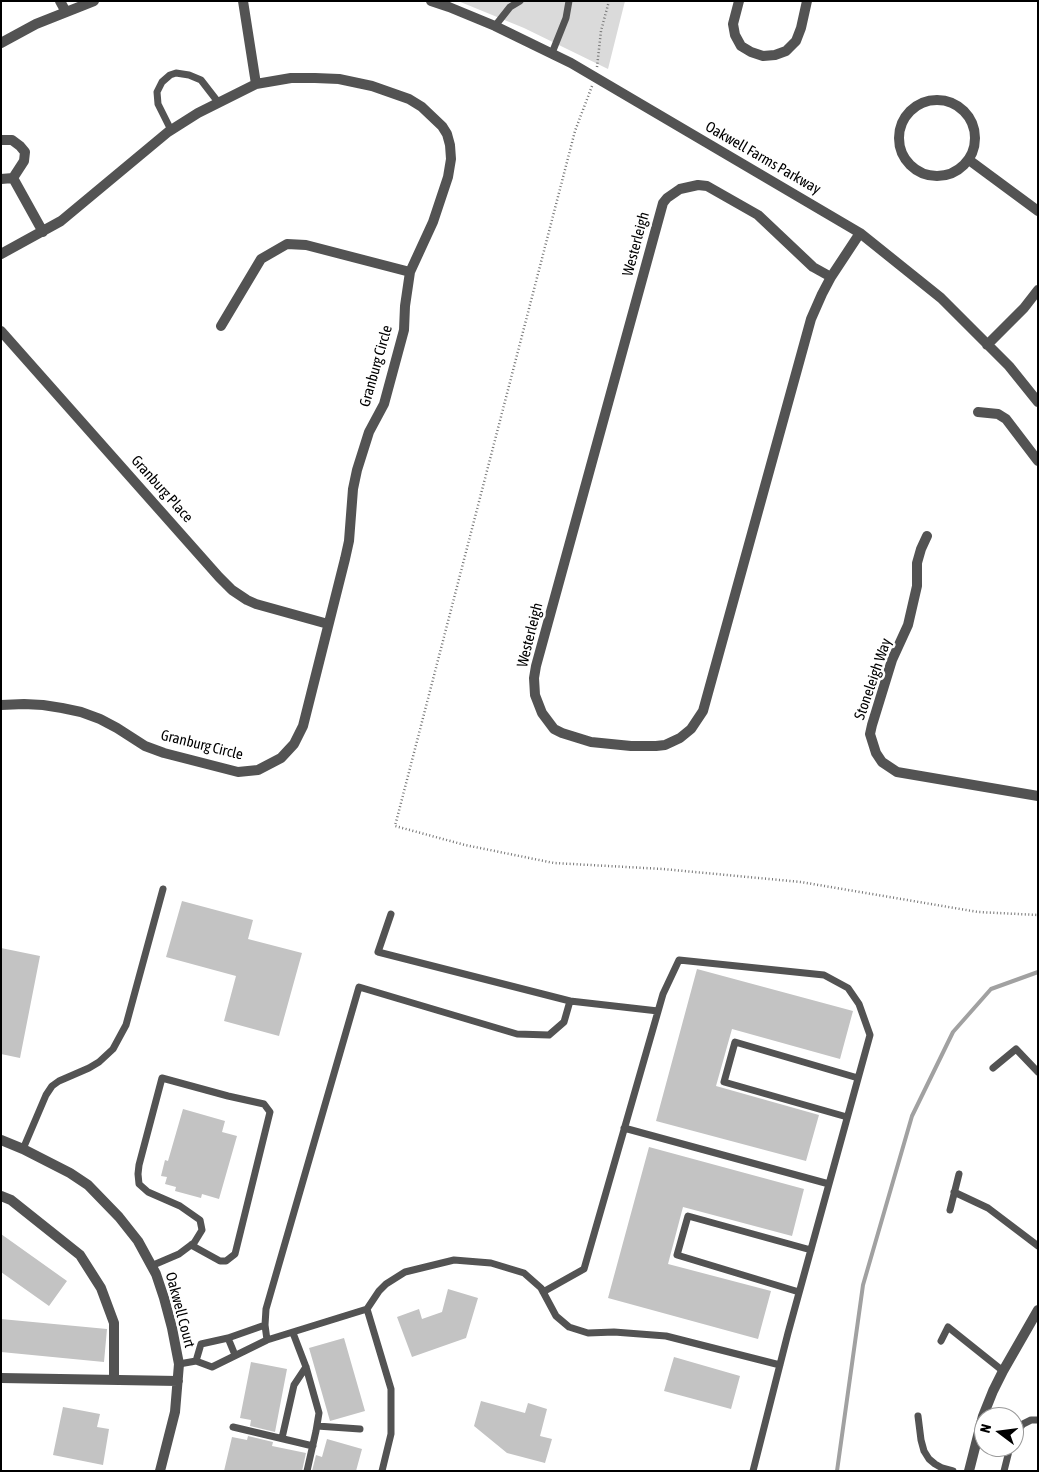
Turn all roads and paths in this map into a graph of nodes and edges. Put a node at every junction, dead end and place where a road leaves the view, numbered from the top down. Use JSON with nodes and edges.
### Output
{"nodes":[{"id":1,"x":60,"y":1,"type":"edge"},
{"id":2,"x":94,"y":1,"type":"edge"},
{"id":3,"x":243,"y":1,"type":"edge"},
{"id":4,"x":431,"y":1,"type":"edge"},
{"id":5,"x":520,"y":1,"type":"edge"},
{"id":6,"x":569,"y":1,"type":"edge"},
{"id":7,"x":609,"y":1,"type":"edge"},
{"id":8,"x":739,"y":1,"type":"edge"},
{"id":9,"x":807,"y":1,"type":"edge"},
{"id":10,"x":66,"y":12,"type":"junction"},
{"id":11,"x":495,"y":26,"type":"junction"},
{"id":12,"x":1,"y":42,"type":"edge"},
{"id":13,"x":552,"y":53,"type":"junction"},
{"id":14,"x":598,"y":63,"type":"dead end"},
{"id":15,"x":256,"y":84,"type":"junction"},
{"id":16,"x":590,"y":92,"type":"dead end"},
{"id":17,"x":218,"y":102,"type":"junction"},
{"id":18,"x":171,"y":130,"type":"junction"},
{"id":19,"x":1,"y":140,"type":"edge"},
{"id":20,"x":969,"y":160,"type":"junction"},
{"id":21,"x":13,"y":178,"type":"junction"},
{"id":22,"x":1,"y":179,"type":"edge"},
{"id":23,"x":1038,"y":211,"type":"edge"},
{"id":24,"x":42,"y":232,"type":"junction"},
{"id":25,"x":860,"y":233,"type":"junction"},
{"id":26,"x":1,"y":254,"type":"edge"},
{"id":27,"x":410,"y":272,"type":"junction"},
{"id":28,"x":831,"y":277,"type":"junction"},
{"id":29,"x":1038,"y":290,"type":"edge"},
{"id":30,"x":220,"y":326,"type":"dead end"},
{"id":31,"x":1,"y":331,"type":"edge"},
{"id":32,"x":987,"y":345,"type":"junction"},
{"id":33,"x":1038,"y":402,"type":"edge"},
{"id":34,"x":978,"y":412,"type":"dead end"},
{"id":35,"x":1038,"y":461,"type":"edge"},
{"id":36,"x":927,"y":536,"type":"dead end"},
{"id":37,"x":328,"y":624,"type":"junction"},
{"id":38,"x":1,"y":705,"type":"edge"},
{"id":39,"x":1038,"y":796,"type":"edge"},
{"id":40,"x":163,"y":889,"type":"dead end"},
{"id":41,"x":391,"y":914,"type":"dead end"},
{"id":42,"x":1038,"y":915,"type":"edge"},
{"id":43,"x":570,"y":1001,"type":"junction"},
{"id":44,"x":658,"y":1011,"type":"junction"},
{"id":45,"x":993,"y":1068,"type":"dead end"},
{"id":46,"x":1038,"y":1072,"type":"edge"},
{"id":47,"x":858,"y":1078,"type":"junction"},
{"id":48,"x":848,"y":1117,"type":"junction"},
{"id":49,"x":624,"y":1128,"type":"junction"},
{"id":50,"x":1,"y":1140,"type":"edge"},
{"id":51,"x":22,"y":1149,"type":"junction"},
{"id":52,"x":959,"y":1174,"type":"dead end"},
{"id":53,"x":829,"y":1184,"type":"junction"},
{"id":54,"x":954,"y":1192,"type":"junction"},
{"id":55,"x":1,"y":1196,"type":"edge"},
{"id":56,"x":950,"y":1210,"type":"dead end"},
{"id":57,"x":191,"y":1245,"type":"junction"},
{"id":58,"x":1038,"y":1246,"type":"edge"},
{"id":59,"x":811,"y":1250,"type":"junction"},
{"id":60,"x":151,"y":1266,"type":"junction"},
{"id":61,"x":543,"y":1292,"type":"junction"},
{"id":62,"x":799,"y":1292,"type":"junction"},
{"id":63,"x":367,"y":1309,"type":"junction"},
{"id":64,"x":1038,"y":1310,"type":"edge"},
{"id":65,"x":265,"y":1325,"type":"junction"},
{"id":66,"x":293,"y":1333,"type":"junction"},
{"id":67,"x":228,"y":1338,"type":"junction"},
{"id":68,"x":267,"y":1340,"type":"junction"},
{"id":69,"x":941,"y":1341,"type":"dead end"},
{"id":70,"x":235,"y":1355,"type":"junction"},
{"id":71,"x":196,"y":1361,"type":"junction"},
{"id":72,"x":179,"y":1364,"type":"junction"},
{"id":73,"x":780,"y":1365,"type":"junction"},
{"id":74,"x":306,"y":1367,"type":"junction"},
{"id":75,"x":1003,"y":1371,"type":"junction"},
{"id":76,"x":1,"y":1378,"type":"edge"},
{"id":77,"x":114,"y":1379,"type":"junction"},
{"id":78,"x":178,"y":1381,"type":"junction"},
{"id":79,"x":987,"y":1407,"type":"edge"},
{"id":80,"x":918,"y":1416,"type":"dead end"},
{"id":81,"x":1038,"y":1420,"type":"edge"},
{"id":82,"x":1024,"y":1424,"type":"edge"},
{"id":83,"x":317,"y":1426,"type":"junction"},
{"id":84,"x":233,"y":1427,"type":"dead end"},
{"id":85,"x":360,"y":1429,"type":"dead end"},
{"id":86,"x":282,"y":1438,"type":"junction"},
{"id":87,"x":313,"y":1446,"type":"junction"},
{"id":88,"x":974,"y":1449,"type":"edge"},
{"id":89,"x":975,"y":1457,"type":"edge"},
{"id":90,"x":1008,"y":1457,"type":"edge"},
{"id":91,"x":160,"y":1471,"type":"edge"},
{"id":92,"x":307,"y":1471,"type":"edge"},
{"id":93,"x":382,"y":1471,"type":"edge"},
{"id":94,"x":753,"y":1471,"type":"edge"},
{"id":95,"x":953,"y":1471,"type":"edge"},
{"id":96,"x":969,"y":1471,"type":"edge"},
{"id":97,"x":976,"y":1471,"type":"edge"},
{"id":98,"x":1004,"y":1471,"type":"edge"}],
"edges":[{"from":1,"to":10,"type":"street"},
{"from":2,"to":10,"type":"street"},
{"from":3,"to":15,"type":"street"},
{"from":4,"to":11,"type":"street","name":"Oakwell Farms Parkway"},
{"from":5,"to":11,"type":"lane"},
{"from":6,"to":13,"type":"lane"},
{"from":7,"to":14,"type":"path"},
{"from":8,"to":9,"type":"street"},
{"from":10,"to":12,"type":"street"},
{"from":11,"to":13,"type":"street","name":"Oakwell Farms Parkway"},
{"from":13,"to":25,"type":"street","name":"Oakwell Farms Parkway"},
{"from":15,"to":17,"type":"street","name":"Granburg Circle"},
{"from":15,"to":27,"type":"street","name":"Granburg Circle"},
{"from":16,"to":42,"type":"path"},
{"from":17,"to":18,"type":"street","name":"Granburg Circle"},
{"from":17,"to":18,"type":"lane"},
{"from":18,"to":24,"type":"street","name":"Granburg Circle"},
{"from":19,"to":21,"type":"street"},
{"from":20,"to":20,"type":"street"},
{"from":20,"to":23,"type":"street"},
{"from":21,"to":22,"type":"street"},
{"from":21,"to":24,"type":"street"},
{"from":24,"to":26,"type":"street","name":"Granburg Circle"},
{"from":25,"to":28,"type":"street","name":"Westerleigh"},
{"from":25,"to":32,"type":"street","name":"Oakwell Farms Parkway"},
{"from":27,"to":30,"type":"street"},
{"from":27,"to":37,"type":"street","name":"Granburg Circle"},
{"from":28,"to":28,"type":"street","name":"Westerleigh"},
{"from":29,"to":32,"type":"street"},
{"from":31,"to":37,"type":"street","name":"Granburg Place"},
{"from":32,"to":33,"type":"street","name":"Oakwell Farms Parkway"},
{"from":34,"to":35,"type":"street"},
{"from":36,"to":39,"type":"street","name":"Stoneleigh Way"},
{"from":37,"to":38,"type":"street","name":"Granburg Circle"},
{"from":40,"to":51,"type":"lane"},
{"from":41,"to":43,"type":"lane"},
{"from":43,"to":44,"type":"lane"},
{"from":43,"to":65,"type":"lane"},
{"from":44,"to":47,"type":"lane"},
{"from":44,"to":49,"type":"lane"},
{"from":45,"to":46,"type":"lane"},
{"from":47,"to":48,"type":"lane"},
{"from":47,"to":48,"type":"lane"},
{"from":48,"to":53,"type":"lane"},
{"from":49,"to":53,"type":"lane"},
{"from":49,"to":61,"type":"lane"},
{"from":50,"to":51,"type":"street","name":"Oakwell Court"},
{"from":51,"to":60,"type":"street","name":"Oakwell Court"},
{"from":52,"to":54,"type":"lane"},
{"from":53,"to":59,"type":"lane"},
{"from":54,"to":56,"type":"lane"},
{"from":54,"to":58,"type":"lane"},
{"from":55,"to":77,"type":"street"},
{"from":57,"to":57,"type":"lane"},
{"from":57,"to":60,"type":"lane"},
{"from":59,"to":62,"type":"lane"},
{"from":59,"to":62,"type":"lane"},
{"from":60,"to":72,"type":"street","name":"Oakwell Court"},
{"from":61,"to":63,"type":"lane"},
{"from":61,"to":73,"type":"lane"},
{"from":62,"to":73,"type":"lane"},
{"from":63,"to":66,"type":"lane"},
{"from":63,"to":93,"type":"lane"},
{"from":64,"to":75,"type":"street"},
{"from":65,"to":67,"type":"lane"},
{"from":65,"to":68,"type":"lane"},
{"from":66,"to":68,"type":"lane"},
{"from":66,"to":74,"type":"lane"},
{"from":67,"to":70,"type":"lane"},
{"from":67,"to":71,"type":"lane"},
{"from":68,"to":70,"type":"lane"},
{"from":69,"to":75,"type":"lane"},
{"from":70,"to":71,"type":"lane"},
{"from":71,"to":72,"type":"lane"},
{"from":72,"to":78,"type":"street","name":"Oakwell Court"},
{"from":73,"to":94,"type":"lane"},
{"from":74,"to":83,"type":"lane"},
{"from":74,"to":86,"type":"lane"},
{"from":75,"to":79,"type":"street"},
{"from":76,"to":77,"type":"street"},
{"from":77,"to":78,"type":"street"},
{"from":78,"to":91,"type":"street","name":"Oakwell Court"},
{"from":80,"to":95,"type":"lane"},
{"from":81,"to":82,"type":"lane"},
{"from":83,"to":85,"type":"lane"},
{"from":83,"to":87,"type":"lane"},
{"from":84,"to":86,"type":"lane"},
{"from":86,"to":87,"type":"lane"},
{"from":87,"to":92,"type":"lane"},
{"from":88,"to":96,"type":"street"},
{"from":89,"to":97,"type":"street"},
{"from":90,"to":98,"type":"lane"}]}
